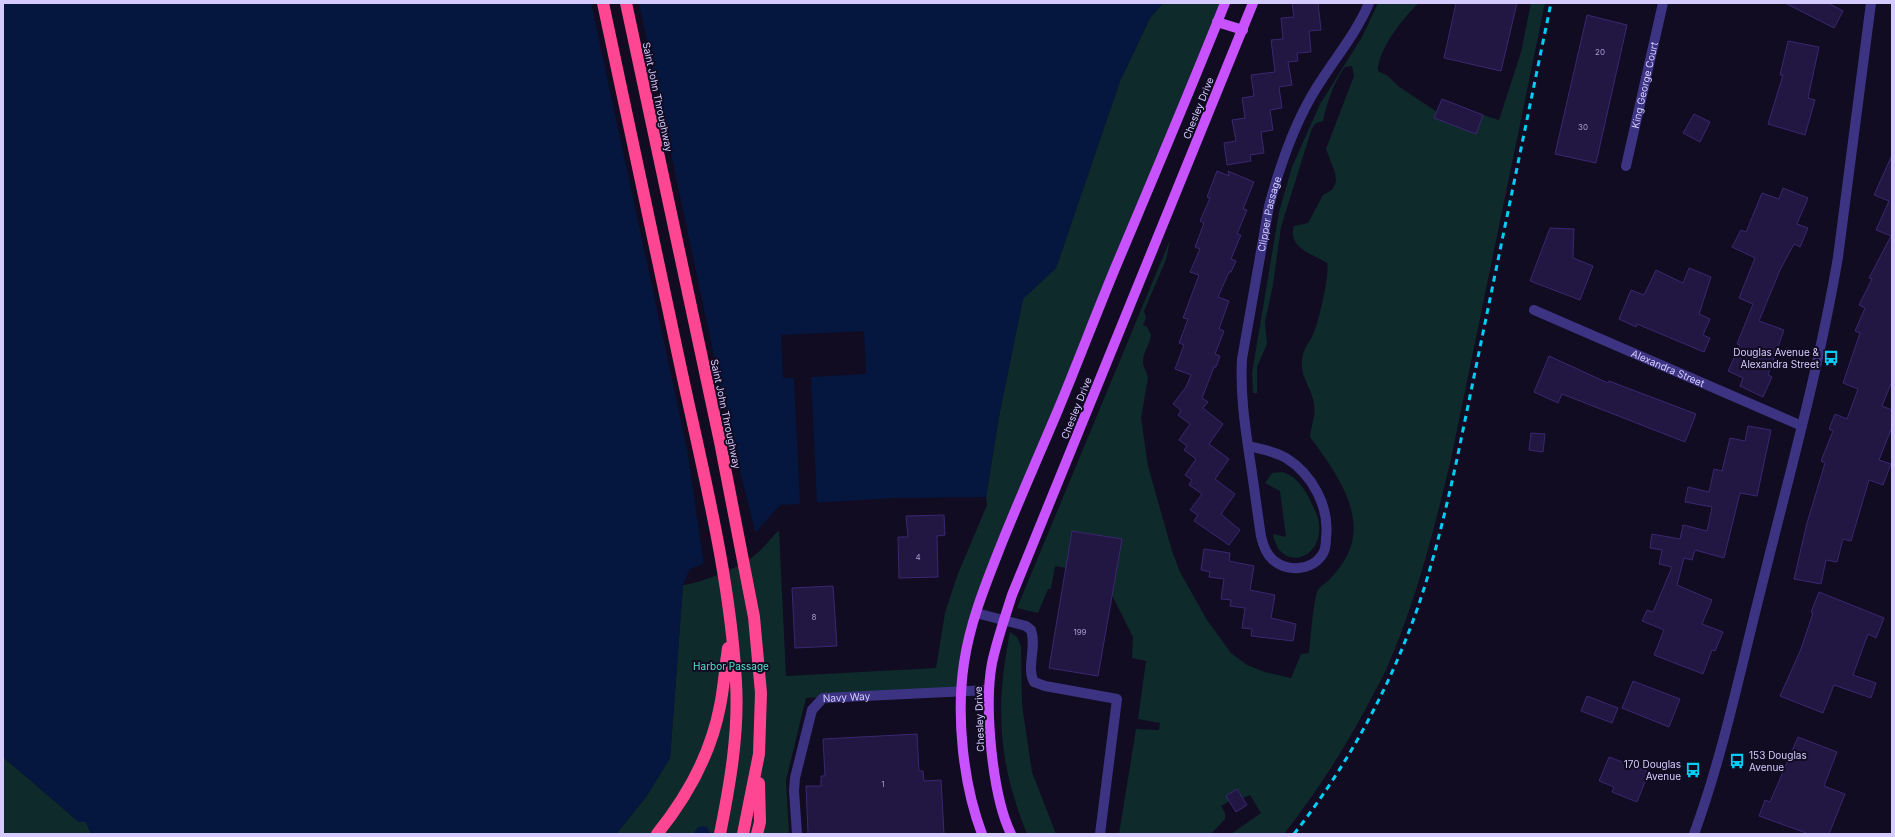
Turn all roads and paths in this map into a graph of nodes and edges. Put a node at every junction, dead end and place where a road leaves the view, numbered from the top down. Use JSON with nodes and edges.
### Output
{"nodes":[{"id":1,"x":603,"y":3,"type":"edge"},
{"id":2,"x":626,"y":3,"type":"edge"},
{"id":3,"x":1225,"y":3,"type":"edge"},
{"id":4,"x":1254,"y":3,"type":"edge"},
{"id":5,"x":1369,"y":3,"type":"edge"},
{"id":6,"x":1663,"y":3,"type":"edge"},
{"id":7,"x":1871,"y":3,"type":"edge"},
{"id":8,"x":1217,"y":22,"type":"junction"},
{"id":9,"x":1243,"y":30,"type":"junction"},
{"id":10,"x":1626,"y":166,"type":"dead end"},
{"id":11,"x":1534,"y":310,"type":"dead end"},
{"id":12,"x":1802,"y":426,"type":"junction"},
{"id":13,"x":1248,"y":446,"type":"junction"},
{"id":14,"x":976,"y":613,"type":"junction"},
{"id":15,"x":1004,"y":620,"type":"junction"},
{"id":16,"x":730,"y":625,"type":"junction"},
{"id":17,"x":989,"y":690,"type":"junction"},
{"id":18,"x":961,"y":691,"type":"junction"},
{"id":19,"x":759,"y":754,"type":"junction"},
{"id":20,"x":657,"y":834,"type":"edge"},
{"id":21,"x":720,"y":834,"type":"edge"},
{"id":22,"x":743,"y":834,"type":"edge"},
{"id":23,"x":757,"y":834,"type":"edge"},
{"id":24,"x":797,"y":834,"type":"edge"},
{"id":25,"x":982,"y":834,"type":"edge"},
{"id":26,"x":1011,"y":834,"type":"edge"},
{"id":27,"x":1100,"y":834,"type":"edge"},
{"id":28,"x":1694,"y":834,"type":"edge"}],
"edges":[{"from":1,"to":16,"type":"highway"},
{"from":2,"to":19,"type":"highway","name":"Saint John Throughway"},
{"from":3,"to":8,"type":"main road","name":"Chesley Drive"},
{"from":4,"to":9,"type":"main road","name":"Chesley Drive"},
{"from":5,"to":13,"type":"street","name":"Clipper Passage"},
{"from":6,"to":10,"type":"street","name":"King George Court"},
{"from":7,"to":12,"type":"street"},
{"from":8,"to":9,"type":"main road"},
{"from":8,"to":14,"type":"main road","name":"Chesley Drive"},
{"from":9,"to":15,"type":"main road","name":"Chesley Drive"},
{"from":11,"to":12,"type":"street","name":"Alexandra Street"},
{"from":12,"to":28,"type":"street"},
{"from":13,"to":13,"type":"street","name":"Clipper Passage"},
{"from":14,"to":15,"type":"street"},
{"from":14,"to":18,"type":"main road","name":"Chesley Drive"},
{"from":15,"to":17,"type":"main road","name":"Chesley Drive"},
{"from":15,"to":27,"type":"street"},
{"from":16,"to":20,"type":"highway"},
{"from":16,"to":21,"type":"highway"},
{"from":17,"to":18,"type":"street","name":"Navy Way"},
{"from":17,"to":26,"type":"main road","name":"Chesley Drive"},
{"from":18,"to":24,"type":"street","name":"Navy Way"},
{"from":18,"to":25,"type":"main road","name":"Chesley Drive"},
{"from":19,"to":22,"type":"highway","name":"Saint John Throughway"},
{"from":19,"to":23,"type":"highway"}]}
